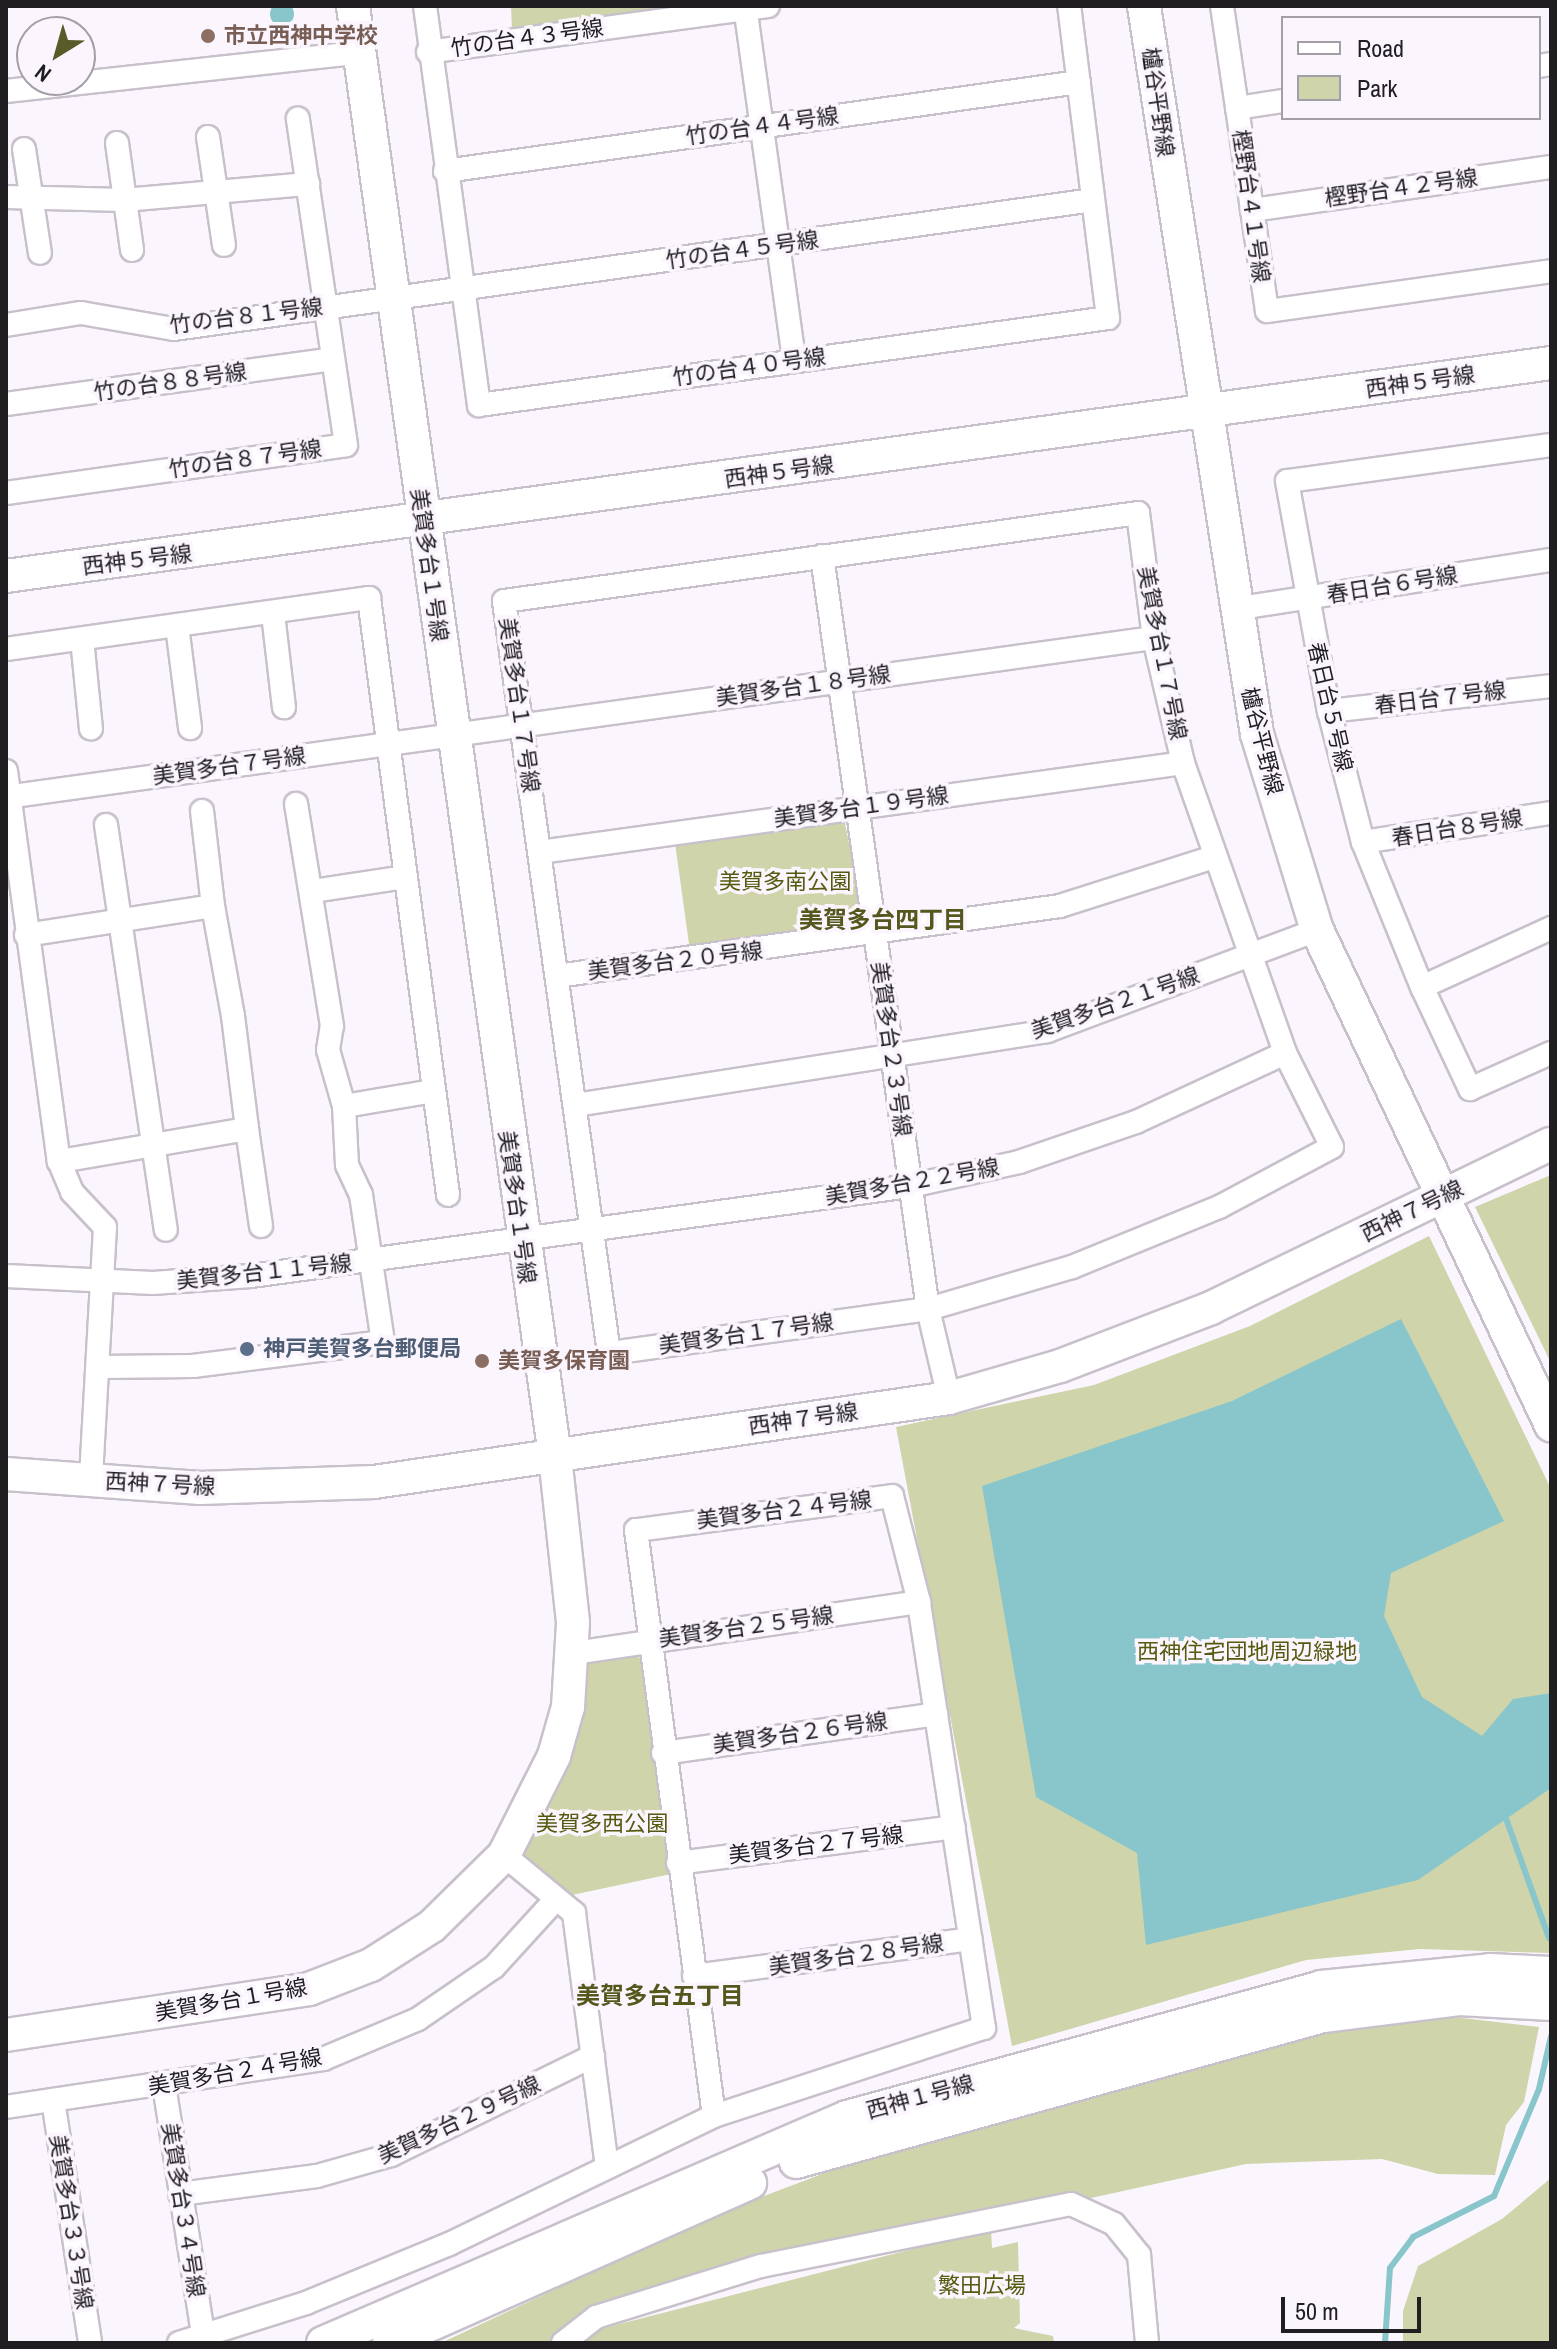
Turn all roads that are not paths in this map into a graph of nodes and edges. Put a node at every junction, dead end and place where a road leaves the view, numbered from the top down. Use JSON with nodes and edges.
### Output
{"nodes":[{"id":1,"x":353,"y":6,"type":"edge"},
{"id":2,"x":425,"y":6,"type":"edge"},
{"id":3,"x":768,"y":6,"type":"edge"},
{"id":4,"x":1069,"y":6,"type":"edge"},
{"id":5,"x":1144,"y":6,"type":"edge"},
{"id":6,"x":1227,"y":7,"type":"edge"},
{"id":7,"x":745,"y":8,"type":"edge"},
{"id":8,"x":428,"y":52,"type":"junction"},
{"id":9,"x":357,"y":53,"type":"junction"},
{"id":10,"x":1079,"y":82,"type":"junction"},
{"id":11,"x":6,"y":91,"type":"edge"},
{"id":12,"x":1281,"y":101,"type":"edge"},
{"id":13,"x":1237,"y":108,"type":"junction"},
{"id":14,"x":298,"y":119,"type":"dead end"},
{"id":15,"x":761,"y":126,"type":"junction"},
{"id":16,"x":208,"y":137,"type":"dead end"},
{"id":17,"x":117,"y":143,"type":"dead end"},
{"id":18,"x":24,"y":149,"type":"dead end"},
{"id":19,"x":1551,"y":167,"type":"edge"},
{"id":20,"x":445,"y":171,"type":"junction"},
{"id":21,"x":308,"y":184,"type":"junction"},
{"id":22,"x":216,"y":192,"type":"junction"},
{"id":23,"x":6,"y":197,"type":"edge"},
{"id":24,"x":32,"y":199,"type":"junction"},
{"id":25,"x":124,"y":200,"type":"junction"},
{"id":26,"x":1093,"y":200,"type":"junction"},
{"id":27,"x":1252,"y":210,"type":"junction"},
{"id":28,"x":224,"y":245,"type":"dead end"},
{"id":29,"x":778,"y":245,"type":"junction"},
{"id":30,"x":132,"y":250,"type":"dead end"},
{"id":31,"x":40,"y":253,"type":"dead end"},
{"id":32,"x":1551,"y":271,"type":"edge"},
{"id":33,"x":460,"y":288,"type":"junction"},
{"id":34,"x":391,"y":297,"type":"junction"},
{"id":35,"x":326,"y":307,"type":"junction"},
{"id":36,"x":6,"y":325,"type":"edge"},
{"id":37,"x":333,"y":359,"type":"junction"},
{"id":38,"x":794,"y":361,"type":"junction"},
{"id":39,"x":1551,"y":363,"type":"edge"},
{"id":40,"x":6,"y":404,"type":"edge"},
{"id":41,"x":1203,"y":412,"type":"junction"},
{"id":42,"x":1551,"y":445,"type":"edge"},
{"id":43,"x":6,"y":493,"type":"edge"},
{"id":44,"x":424,"y":522,"type":"junction"},
{"id":45,"x":822,"y":556,"type":"junction"},
{"id":46,"x":1551,"y":560,"type":"edge"},
{"id":47,"x":6,"y":576,"type":"edge"},
{"id":48,"x":1305,"y":598,"type":"junction"},
{"id":49,"x":1234,"y":609,"type":"junction"},
{"id":50,"x":273,"y":614,"type":"junction"},
{"id":51,"x":177,"y":626,"type":"junction"},
{"id":52,"x":1154,"y":638,"type":"junction"},
{"id":53,"x":82,"y":639,"type":"junction"},
{"id":54,"x":6,"y":649,"type":"edge"},
{"id":55,"x":839,"y":681,"type":"junction"},
{"id":56,"x":1551,"y":686,"type":"edge"},
{"id":57,"x":284,"y":707,"type":"dead end"},
{"id":58,"x":1329,"y":711,"type":"junction"},
{"id":59,"x":522,"y":726,"type":"junction"},
{"id":60,"x":190,"y":728,"type":"dead end"},
{"id":61,"x":91,"y":729,"type":"dead end"},
{"id":62,"x":452,"y":736,"type":"junction"},
{"id":63,"x":388,"y":745,"type":"junction"},
{"id":64,"x":1183,"y":763,"type":"junction"},
{"id":65,"x":6,"y":771,"type":"edge"},
{"id":66,"x":9,"y":796,"type":"edge"},
{"id":67,"x":296,"y":804,"type":"dead end"},
{"id":68,"x":857,"y":808,"type":"junction"},
{"id":69,"x":202,"y":811,"type":"dead end"},
{"id":70,"x":1551,"y":813,"type":"edge"},
{"id":71,"x":106,"y":825,"type":"dead end"},
{"id":72,"x":1363,"y":842,"type":"junction"},
{"id":73,"x":540,"y":852,"type":"junction"},
{"id":74,"x":1214,"y":857,"type":"junction"},
{"id":75,"x":405,"y":877,"type":"junction"},
{"id":76,"x":313,"y":891,"type":"junction"},
{"id":77,"x":213,"y":906,"type":"junction"},
{"id":78,"x":121,"y":920,"type":"junction"},
{"id":79,"x":1551,"y":928,"type":"edge"},
{"id":80,"x":1317,"y":930,"type":"junction"},
{"id":81,"x":26,"y":935,"type":"junction"},
{"id":82,"x":875,"y":935,"type":"junction"},
{"id":83,"x":1248,"y":956,"type":"junction"},
{"id":84,"x":557,"y":976,"type":"junction"},
{"id":85,"x":1422,"y":987,"type":"junction"},
{"id":86,"x":1285,"y":1053,"type":"junction"},
{"id":87,"x":1551,"y":1053,"type":"edge"},
{"id":88,"x":892,"y":1059,"type":"junction"},
{"id":89,"x":434,"y":1091,"type":"junction"},
{"id":90,"x":576,"y":1105,"type":"junction"},
{"id":91,"x":344,"y":1106,"type":"junction"},
{"id":92,"x":247,"y":1129,"type":"junction"},
{"id":93,"x":1551,"y":1144,"type":"edge"},
{"id":94,"x":154,"y":1145,"type":"junction"},
{"id":95,"x":59,"y":1161,"type":"junction"},
{"id":96,"x":910,"y":1186,"type":"junction"},
{"id":97,"x":448,"y":1195,"type":"dead end"},
{"id":98,"x":1440,"y":1197,"type":"junction"},
{"id":99,"x":261,"y":1226,"type":"dead end"},
{"id":100,"x":166,"y":1230,"type":"dead end"},
{"id":101,"x":593,"y":1230,"type":"junction"},
{"id":102,"x":520,"y":1240,"type":"junction"},
{"id":103,"x":373,"y":1260,"type":"junction"},
{"id":104,"x":6,"y":1276,"type":"edge"},
{"id":105,"x":107,"y":1281,"type":"junction"},
{"id":106,"x":928,"y":1309,"type":"junction"},
{"id":107,"x":100,"y":1367,"type":"junction"},
{"id":108,"x":949,"y":1398,"type":"junction"},
{"id":109,"x":1551,"y":1425,"type":"edge"},
{"id":110,"x":555,"y":1456,"type":"junction"},
{"id":111,"x":6,"y":1474,"type":"edge"},
{"id":112,"x":91,"y":1480,"type":"junction"},
{"id":113,"x":919,"y":1602,"type":"junction"},
{"id":114,"x":647,"y":1642,"type":"junction"},
{"id":115,"x":574,"y":1653,"type":"junction"},
{"id":116,"x":936,"y":1714,"type":"junction"},
{"id":117,"x":663,"y":1753,"type":"junction"},
{"id":118,"x":954,"y":1827,"type":"junction"},
{"id":119,"x":504,"y":1855,"type":"junction"},
{"id":120,"x":678,"y":1863,"type":"junction"},
{"id":121,"x":556,"y":1899,"type":"junction"},
{"id":122,"x":971,"y":1939,"type":"junction"},
{"id":123,"x":1551,"y":1973,"type":"edge"},
{"id":124,"x":694,"y":1976,"type":"junction"},
{"id":125,"x":1551,"y":2004,"type":"edge"},
{"id":126,"x":6,"y":2035,"type":"edge"},
{"id":127,"x":593,"y":2056,"type":"junction"},
{"id":128,"x":164,"y":2085,"type":"junction"},
{"id":129,"x":53,"y":2100,"type":"junction"},
{"id":130,"x":6,"y":2107,"type":"edge"},
{"id":131,"x":714,"y":2116,"type":"junction"},
{"id":132,"x":607,"y":2167,"type":"junction"},
{"id":133,"x":180,"y":2194,"type":"junction"},
{"id":134,"x":203,"y":2335,"type":"junction"},
{"id":135,"x":90,"y":2343,"type":"edge"},
{"id":136,"x":179,"y":2343,"type":"edge"},
{"id":137,"x":323,"y":2343,"type":"edge"},
{"id":138,"x":389,"y":2343,"type":"edge"},
{"id":139,"x":563,"y":2343,"type":"edge"},
{"id":140,"x":1147,"y":2343,"type":"edge"}],
"edges":[{"from":1,"to":9,"type":"street","name":"美賀多台１号線"},
{"from":2,"to":8,"type":"street","name":"竹の台４０号線"},
{"from":3,"to":7,"type":"street","name":"竹の台４３号線"},
{"from":4,"to":10,"type":"street","name":"竹の台４０号線"},
{"from":5,"to":41,"type":"street","name":"櫨谷平野線"},
{"from":6,"to":13,"type":"street","name":"樫野台４１号線"},
{"from":7,"to":8,"type":"street","name":"竹の台４３号線"},
{"from":7,"to":15,"type":"street"},
{"from":8,"to":20,"type":"street","name":"竹の台４０号線"},
{"from":9,"to":11,"type":"street"},
{"from":9,"to":34,"type":"street","name":"美賀多台１号線"},
{"from":10,"to":15,"type":"street","name":"竹の台４４号線"},
{"from":10,"to":26,"type":"street","name":"竹の台４０号線"},
{"from":12,"to":13,"type":"street"},
{"from":13,"to":27,"type":"street","name":"樫野台４１号線"},
{"from":14,"to":21,"type":"street","name":"竹の台８７号線"},
{"from":15,"to":20,"type":"street","name":"竹の台４４号線"},
{"from":15,"to":29,"type":"street"},
{"from":16,"to":22,"type":"street"},
{"from":17,"to":25,"type":"street"},
{"from":18,"to":24,"type":"street"},
{"from":19,"to":27,"type":"street","name":"樫野台４２号線"},
{"from":20,"to":33,"type":"street","name":"竹の台４０号線"},
{"from":21,"to":22,"type":"street"},
{"from":21,"to":35,"type":"street","name":"竹の台８７号線"},
{"from":22,"to":25,"type":"street"},
{"from":22,"to":28,"type":"street"},
{"from":23,"to":24,"type":"street"},
{"from":24,"to":25,"type":"street"},
{"from":24,"to":31,"type":"street"},
{"from":25,"to":30,"type":"street"},
{"from":26,"to":29,"type":"street","name":"竹の台４５号線"},
{"from":26,"to":38,"type":"street","name":"竹の台４０号線"},
{"from":27,"to":32,"type":"street","name":"樫野台４１号線"},
{"from":29,"to":33,"type":"street","name":"竹の台４５号線"},
{"from":29,"to":38,"type":"street"},
{"from":33,"to":34,"type":"street","name":"竹の台４５号線"},
{"from":33,"to":38,"type":"street","name":"竹の台４０号線"},
{"from":34,"to":35,"type":"street","name":"竹の台８１号線"},
{"from":34,"to":44,"type":"street","name":"美賀多台１号線"},
{"from":35,"to":36,"type":"street","name":"竹の台８１号線"},
{"from":35,"to":37,"type":"street","name":"竹の台８７号線"},
{"from":37,"to":40,"type":"street","name":"竹の台８８号線"},
{"from":37,"to":43,"type":"street","name":"竹の台８７号線"},
{"from":39,"to":41,"type":"street","name":"西神５号線"},
{"from":41,"to":44,"type":"street","name":"西神５号線"},
{"from":41,"to":49,"type":"street","name":"櫨谷平野線"},
{"from":42,"to":48,"type":"street","name":"春日台５号線"},
{"from":44,"to":47,"type":"street","name":"西神５号線"},
{"from":44,"to":62,"type":"street","name":"美賀多台１号線"},
{"from":45,"to":52,"type":"street","name":"美賀多台１７号線"},
{"from":45,"to":55,"type":"street","name":"美賀多台２３号線"},
{"from":45,"to":59,"type":"street","name":"美賀多台１７号線"},
{"from":46,"to":48,"type":"street","name":"春日台６号線"},
{"from":48,"to":49,"type":"street","name":"春日台６号線"},
{"from":48,"to":58,"type":"street","name":"春日台５号線"},
{"from":49,"to":80,"type":"street","name":"櫨谷平野線"},
{"from":50,"to":51,"type":"street"},
{"from":50,"to":57,"type":"street"},
{"from":50,"to":63,"type":"street"},
{"from":51,"to":53,"type":"street"},
{"from":51,"to":60,"type":"street"},
{"from":52,"to":55,"type":"street","name":"美賀多台１８号線"},
{"from":52,"to":64,"type":"street","name":"美賀多台１７号線"},
{"from":53,"to":54,"type":"street"},
{"from":53,"to":61,"type":"street"},
{"from":55,"to":59,"type":"street","name":"美賀多台１８号線"},
{"from":55,"to":68,"type":"street","name":"美賀多台２３号線"},
{"from":56,"to":58,"type":"street","name":"春日台７号線"},
{"from":58,"to":72,"type":"street","name":"春日台５号線"},
{"from":59,"to":62,"type":"street","name":"美賀多台１８号線"},
{"from":59,"to":73,"type":"street","name":"美賀多台１７号線"},
{"from":62,"to":63,"type":"street","name":"美賀多台７号線"},
{"from":62,"to":102,"type":"street","name":"美賀多台１号線"},
{"from":63,"to":66,"type":"street","name":"美賀多台７号線"},
{"from":63,"to":75,"type":"street"},
{"from":64,"to":68,"type":"street","name":"美賀多台１９号線"},
{"from":64,"to":74,"type":"street","name":"美賀多台１７号線"},
{"from":65,"to":66,"type":"street"},
{"from":66,"to":81,"type":"street"},
{"from":67,"to":76,"type":"street"},
{"from":68,"to":73,"type":"street","name":"美賀多台１９号線"},
{"from":68,"to":82,"type":"street","name":"美賀多台２３号線"},
{"from":69,"to":77,"type":"street"},
{"from":70,"to":72,"type":"street","name":"春日台８号線"},
{"from":71,"to":78,"type":"street"},
{"from":72,"to":85,"type":"street","name":"春日台５号線"},
{"from":73,"to":84,"type":"street","name":"美賀多台１７号線"},
{"from":74,"to":82,"type":"street","name":"美賀多台２０号線"},
{"from":74,"to":83,"type":"street","name":"美賀多台１７号線"},
{"from":75,"to":76,"type":"street"},
{"from":75,"to":89,"type":"street"},
{"from":76,"to":91,"type":"street"},
{"from":77,"to":78,"type":"street"},
{"from":77,"to":92,"type":"street"},
{"from":78,"to":81,"type":"street"},
{"from":78,"to":94,"type":"street"},
{"from":79,"to":85,"type":"street"},
{"from":80,"to":83,"type":"street","name":"美賀多台２１号線"},
{"from":80,"to":98,"type":"street","name":"櫨谷平野線"},
{"from":81,"to":95,"type":"street"},
{"from":82,"to":84,"type":"street","name":"美賀多台２０号線"},
{"from":82,"to":88,"type":"street","name":"美賀多台２３号線"},
{"from":83,"to":86,"type":"street","name":"美賀多台１７号線"},
{"from":83,"to":88,"type":"street","name":"美賀多台２１号線"},
{"from":84,"to":90,"type":"street","name":"美賀多台１７号線"},
{"from":85,"to":87,"type":"street","name":"春日台５号線"},
{"from":86,"to":96,"type":"street","name":"美賀多台２２号線"},
{"from":86,"to":106,"type":"street","name":"美賀多台１７号線"},
{"from":88,"to":90,"type":"street","name":"美賀多台２１号線"},
{"from":88,"to":96,"type":"street","name":"美賀多台２３号線"},
{"from":89,"to":91,"type":"street"},
{"from":89,"to":97,"type":"street"},
{"from":90,"to":101,"type":"street","name":"美賀多台１７号線"},
{"from":91,"to":103,"type":"street"},
{"from":92,"to":94,"type":"street"},
{"from":92,"to":99,"type":"street"},
{"from":93,"to":98,"type":"street","name":"西神７号線"},
{"from":94,"to":95,"type":"street"},
{"from":94,"to":100,"type":"street"},
{"from":95,"to":105,"type":"street"},
{"from":96,"to":101,"type":"street","name":"美賀多台２２号線"},
{"from":96,"to":106,"type":"street","name":"美賀多台２３号線"},
{"from":98,"to":108,"type":"street","name":"西神７号線"},
{"from":98,"to":109,"type":"street","name":"櫨谷平野線"},
{"from":101,"to":102,"type":"street","name":"美賀多台２２号線"},
{"from":101,"to":106,"type":"street","name":"美賀多台１７号線"},
{"from":102,"to":103,"type":"street","name":"美賀多台１１号線"},
{"from":102,"to":110,"type":"street","name":"美賀多台１号線"},
{"from":103,"to":105,"type":"street","name":"美賀多台１１号線"},
{"from":103,"to":107,"type":"street"},
{"from":104,"to":105,"type":"street","name":"美賀多台１１号線"},
{"from":105,"to":107,"type":"street"},
{"from":106,"to":108,"type":"street","name":"美賀多台２３号線"},
{"from":107,"to":112,"type":"street"},
{"from":108,"to":110,"type":"street","name":"西神７号線"},
{"from":110,"to":112,"type":"street","name":"西神７号線"},
{"from":110,"to":115,"type":"street","name":"美賀多台１号線"},
{"from":111,"to":112,"type":"street","name":"西神７号線"},
{"from":113,"to":114,"type":"street","name":"美賀多台２５号線"},
{"from":113,"to":114,"type":"street","name":"美賀多台２４号線"},
{"from":113,"to":116,"type":"street","name":"美賀多台２４号線"},
{"from":114,"to":115,"type":"street","name":"美賀多台２５号線"},
{"from":114,"to":117,"type":"street","name":"美賀多台２４号線"},
{"from":115,"to":119,"type":"street","name":"美賀多台１号線"},
{"from":116,"to":117,"type":"street","name":"美賀多台２６号線"},
{"from":116,"to":118,"type":"street","name":"美賀多台２４号線"},
{"from":117,"to":120,"type":"street","name":"美賀多台２４号線"},
{"from":118,"to":120,"type":"street","name":"美賀多台２７号線"},
{"from":118,"to":122,"type":"street","name":"美賀多台２４号線"},
{"from":119,"to":121,"type":"street"},
{"from":119,"to":126,"type":"street","name":"美賀多台１号線"},
{"from":120,"to":124,"type":"street","name":"美賀多台２４号線"},
{"from":121,"to":127,"type":"street"},
{"from":121,"to":128,"type":"street","name":"美賀多台２４号線"},
{"from":122,"to":124,"type":"street","name":"美賀多台２８号線"},
{"from":122,"to":131,"type":"street","name":"美賀多台２４号線"},
{"from":123,"to":137,"type":"street","name":"西神１号線"},
{"from":124,"to":131,"type":"street","name":"美賀多台２４号線"},
{"from":125,"to":138,"type":"street","name":"西神１号線"},
{"from":127,"to":132,"type":"street"},
{"from":127,"to":133,"type":"street","name":"美賀多台２９号線"},
{"from":128,"to":129,"type":"street","name":"美賀多台２４号線"},
{"from":128,"to":133,"type":"street","name":"美賀多台３４号線"},
{"from":129,"to":130,"type":"street","name":"美賀多台２４号線"},
{"from":129,"to":135,"type":"street","name":"美賀多台３３号線"},
{"from":131,"to":132,"type":"street","name":"美賀多台２４号線"},
{"from":132,"to":134,"type":"street","name":"美賀多台２４号線"},
{"from":133,"to":134,"type":"street","name":"美賀多台３４号線"},
{"from":134,"to":136,"type":"street","name":"美賀多台２４号線"},
{"from":139,"to":140,"type":"street"}]}
